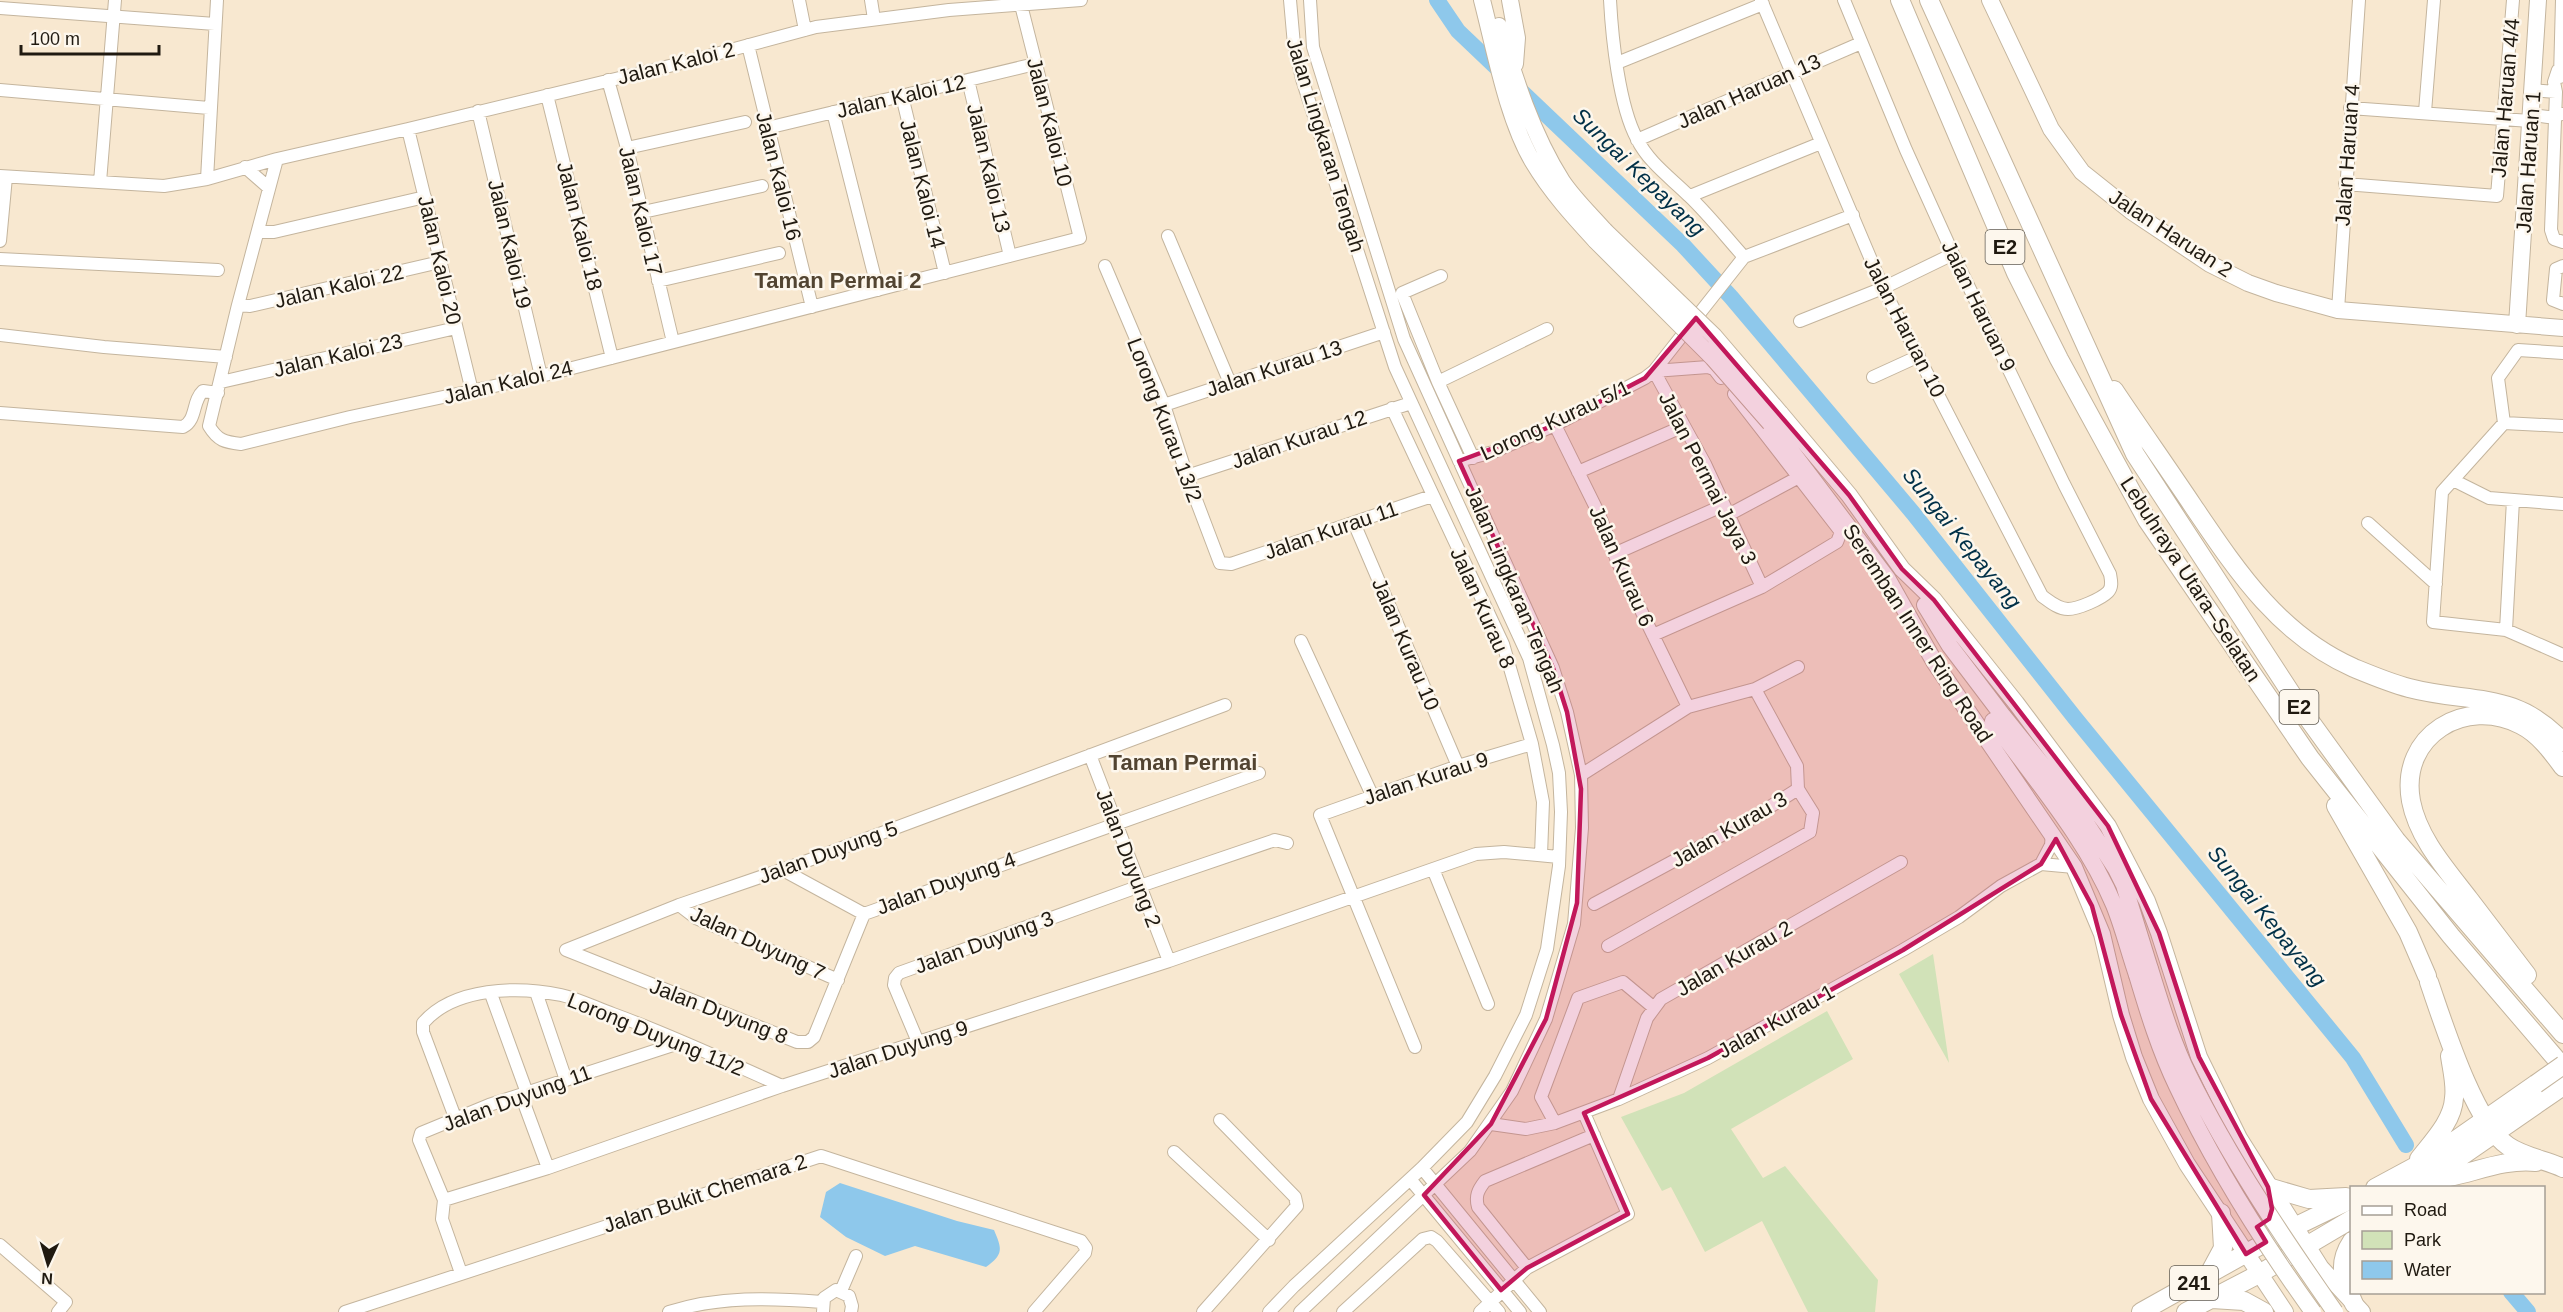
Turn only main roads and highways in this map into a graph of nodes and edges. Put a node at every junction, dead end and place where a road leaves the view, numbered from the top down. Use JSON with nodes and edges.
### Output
{"nodes":[{"id":1,"x":1482,"y":0,"type":"edge"},
{"id":2,"x":1492,"y":0,"type":"edge"},
{"id":3,"x":1510,"y":0,"type":"edge"},
{"id":4,"x":1900,"y":0,"type":"edge"},
{"id":5,"x":1929,"y":0,"type":"edge"},
{"id":6,"x":1990,"y":0,"type":"edge"},
{"id":7,"x":2538,"y":0,"type":"edge"},
{"id":8,"x":1494,"y":25,"type":"junction"},
{"id":9,"x":1514,"y":74,"type":"junction"},
{"id":10,"x":2517,"y":325,"type":"junction"},
{"id":11,"x":2563,"y":328,"type":"edge"},
{"id":12,"x":2084,"y":346,"type":"junction"},
{"id":13,"x":1902,"y":569,"type":"junction"},
{"id":14,"x":1887,"y":578,"type":"junction"},
{"id":15,"x":2563,"y":742,"type":"edge"},
{"id":16,"x":2310,"y":758,"type":"junction"},
{"id":17,"x":2563,"y":767,"type":"edge"},
{"id":18,"x":2143,"y":972,"type":"junction"},
{"id":19,"x":2563,"y":1033,"type":"edge"},
{"id":20,"x":2447,"y":1034,"type":"junction"},
{"id":21,"x":2563,"y":1066,"type":"edge"},
{"id":22,"x":2563,"y":1086,"type":"edge"},
{"id":23,"x":2542,"y":1090,"type":"junction"},
{"id":24,"x":2489,"y":1128,"type":"junction"},
{"id":25,"x":2558,"y":1166,"type":"edge"},
{"id":26,"x":2421,"y":1173,"type":"edge"},
{"id":27,"x":2380,"y":1185,"type":"edge"},
{"id":28,"x":2268,"y":1187,"type":"junction"},
{"id":29,"x":2350,"y":1197,"type":"edge"},
{"id":30,"x":2350,"y":1198,"type":"edge"},
{"id":31,"x":2221,"y":1214,"type":"junction"},
{"id":32,"x":2350,"y":1221,"type":"edge"},
{"id":33,"x":2295,"y":1227,"type":"junction"},
{"id":34,"x":2350,"y":1244,"type":"edge"},
{"id":35,"x":2306,"y":1246,"type":"junction"},
{"id":36,"x":2246,"y":1254,"type":"junction"},
{"id":37,"x":2259,"y":1274,"type":"junction"},
{"id":38,"x":2208,"y":1275,"type":"junction"},
{"id":39,"x":2339,"y":1288,"type":"junction"},
{"id":40,"x":2350,"y":1291,"type":"edge"},
{"id":41,"x":2351,"y":1294,"type":"edge"},
{"id":42,"x":2209,"y":1300,"type":"junction"},
{"id":43,"x":2358,"y":1308,"type":"edge"},
{"id":44,"x":2141,"y":1312,"type":"edge"},
{"id":45,"x":2186,"y":1312,"type":"edge"},
{"id":46,"x":2264,"y":1312,"type":"edge"},
{"id":47,"x":2285,"y":1312,"type":"edge"},
{"id":48,"x":2294,"y":1312,"type":"edge"},
{"id":49,"x":2313,"y":1312,"type":"edge"},
{"id":50,"x":2335,"y":1312,"type":"edge"}],
"edges":[{"from":1,"to":8,"type":"main road","name":"Seremban Inner Ring Road"},
{"from":2,"to":8,"type":"main road","name":"Seremban Inner Ring Road"},
{"from":3,"to":9,"type":"main road"},
{"from":4,"to":16,"type":"highway","name":"Lebuhraya Utara–Selatan","number":"E2"},
{"from":5,"to":12,"type":"highway","name":"Lebuhraya Utara–Selatan","number":"E2"},
{"from":6,"to":10,"type":"main road","name":"Jalan Haruan 2"},
{"from":7,"to":10,"type":"main road","name":"Jalan Haruan 1"},
{"from":8,"to":9,"type":"main road","name":"Seremban Inner Ring Road"},
{"from":8,"to":14,"type":"main road","name":"Seremban Inner Ring Road","bridge":true},
{"from":9,"to":13,"type":"main road","name":"Seremban Inner Ring Road","bridge":true},
{"from":10,"to":11,"type":"main road","name":"Jalan Haruan 2"},
{"from":12,"to":15,"type":"highway"},
{"from":12,"to":19,"type":"highway","name":"Lebuhraya Utara–Selatan","number":"E2"},
{"from":13,"to":18,"type":"main road"},
{"from":13,"to":28,"type":"main road","name":"Seremban Inner Ring Road"},
{"from":14,"to":18,"type":"main road"},
{"from":14,"to":31,"type":"main road","name":"Seremban Inner Ring Road"},
{"from":16,"to":20,"type":"highway"},
{"from":16,"to":21,"type":"highway","name":"Lebuhraya Utara–Selatan","number":"E2"},
{"from":17,"to":19,"type":"highway"},
{"from":18,"to":49,"type":"main road","bridge":true},
{"from":18,"to":50,"type":"main road","bridge":true},
{"from":20,"to":24,"type":"highway"},
{"from":20,"to":26,"type":"highway"},
{"from":21,"to":23,"type":"highway","bridge":true},
{"from":22,"to":23,"type":"highway"},
{"from":23,"to":24,"type":"highway"},
{"from":24,"to":25,"type":"highway"},
{"from":24,"to":26,"type":"highway"},
{"from":25,"to":26,"type":"highway"},
{"from":26,"to":27,"type":"highway"},
{"from":28,"to":29,"type":"highway"},
{"from":28,"to":31,"type":"main road"},
{"from":28,"to":33,"type":"main road","name":"Seremban Inner Ring Road"},
{"from":30,"to":33,"type":"highway","number":"241"},
{"from":31,"to":36,"type":"main road","name":"Seremban Inner Ring Road"},
{"from":31,"to":38,"type":"highway"},
{"from":32,"to":35,"type":"highway","number":"241"},
{"from":33,"to":35,"type":"main road","name":"Seremban Inner Ring Road"},
{"from":33,"to":36,"type":"highway","number":"241"},
{"from":34,"to":40,"type":"highway"},
{"from":35,"to":37,"type":"highway","number":"241"},
{"from":35,"to":39,"type":"main road","name":"Seremban Inner Ring Road"},
{"from":36,"to":37,"type":"main road","name":"Seremban Inner Ring Road"},
{"from":36,"to":38,"type":"highway","number":"241"},
{"from":37,"to":42,"type":"highway","number":"241"},
{"from":37,"to":47,"type":"main road","name":"Seremban Inner Ring Road"},
{"from":38,"to":44,"type":"highway","number":"241"},
{"from":39,"to":43,"type":"main road","name":"Seremban Inner Ring Road"},
{"from":39,"to":48,"type":"main road"},
{"from":41,"to":43,"type":"highway"},
{"from":42,"to":45,"type":"highway","number":"241"},
{"from":42,"to":46,"type":"highway"}]}
